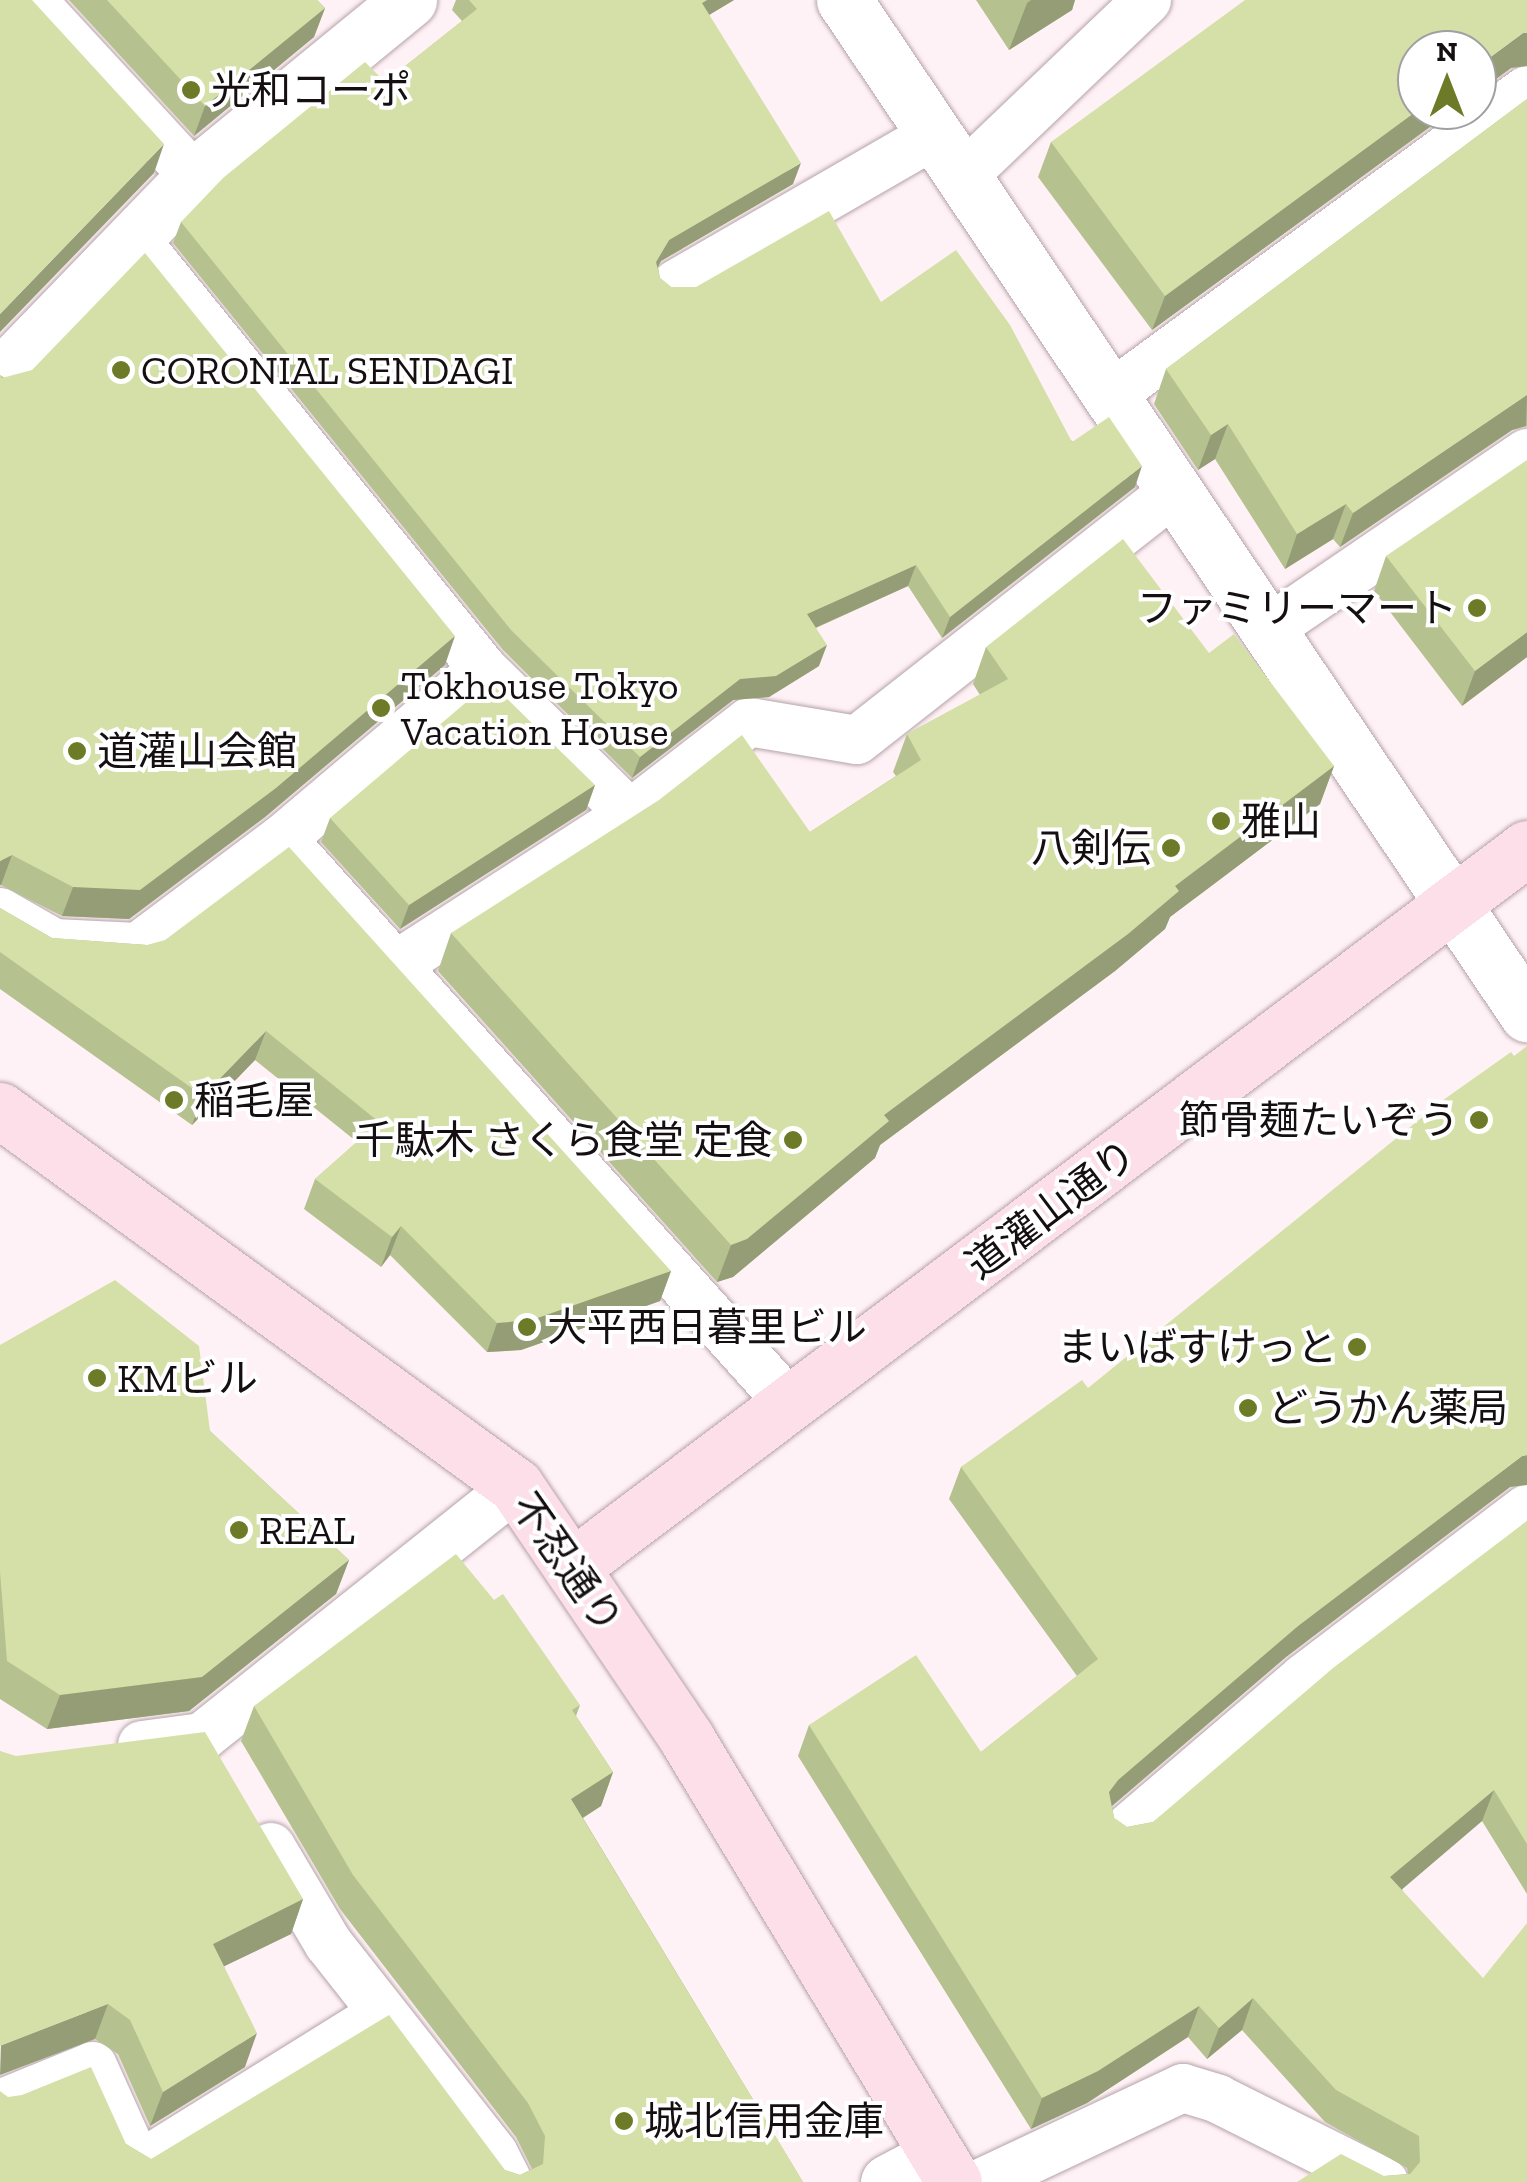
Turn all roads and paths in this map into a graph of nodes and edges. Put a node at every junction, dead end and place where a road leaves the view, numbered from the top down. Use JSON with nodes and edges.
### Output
{"nodes":[{"id":1,"x":409,"y":0,"type":"edge"},
{"id":2,"x":844,"y":0,"type":"edge"},
{"id":3,"x":1147,"y":0,"type":"edge"},
{"id":4,"x":37,"y":6,"type":"edge"},
{"id":5,"x":1527,"y":90,"type":"edge"},
{"id":6,"x":948,"y":156,"type":"junction"},
{"id":7,"x":194,"y":176,"type":"junction"},
{"id":8,"x":134,"y":238,"type":"junction"},
{"id":9,"x":676,"y":284,"type":"edge"},
{"id":10,"x":0,"y":376,"type":"edge"},
{"id":11,"x":1108,"y":397,"type":"junction"},
{"id":12,"x":1527,"y":453,"type":"edge"},
{"id":13,"x":1173,"y":492,"type":"junction"},
{"id":14,"x":1266,"y":631,"type":"junction"},
{"id":15,"x":484,"y":669,"type":"junction"},
{"id":16,"x":630,"y":814,"type":"junction"},
{"id":17,"x":282,"y":839,"type":"junction"},
{"id":18,"x":1527,"y":848,"type":"edge"},
{"id":19,"x":1450,"y":908,"type":"junction"},
{"id":20,"x":0,"y":912,"type":"edge"},
{"id":21,"x":396,"y":964,"type":"junction"},
{"id":22,"x":1527,"y":1014,"type":"edge"},
{"id":23,"x":0,"y":1110,"type":"edge"},
{"id":24,"x":791,"y":1405,"type":"junction"},
{"id":25,"x":516,"y":1486,"type":"junction"},
{"id":26,"x":1527,"y":1509,"type":"edge"},
{"id":27,"x":572,"y":1567,"type":"junction"},
{"id":28,"x":205,"y":1734,"type":"junction"},
{"id":29,"x":92,"y":1751,"type":"edge"},
{"id":30,"x":1124,"y":1832,"type":"edge"},
{"id":31,"x":382,"y":2014,"type":"junction"},
{"id":32,"x":0,"y":2104,"type":"edge"},
{"id":33,"x":958,"y":2173,"type":"edge"},
{"id":34,"x":508,"y":2182,"type":"edge"},
{"id":35,"x":888,"y":2182,"type":"edge"},
{"id":36,"x":1384,"y":2182,"type":"edge"}],
"edges":[{"from":1,"to":7,"type":"street"},
{"from":2,"to":6,"type":"street"},
{"from":3,"to":6,"type":"lane"},
{"from":4,"to":7,"type":"lane"},
{"from":5,"to":11,"type":"lane"},
{"from":6,"to":9,"type":"lane"},
{"from":6,"to":11,"type":"street"},
{"from":7,"to":8,"type":"street"},
{"from":8,"to":10,"type":"street"},
{"from":8,"to":15,"type":"lane"},
{"from":11,"to":13,"type":"street"},
{"from":12,"to":14,"type":"lane"},
{"from":13,"to":14,"type":"street"},
{"from":13,"to":16,"type":"lane"},
{"from":14,"to":19,"type":"street"},
{"from":15,"to":16,"type":"lane"},
{"from":15,"to":17,"type":"lane"},
{"from":16,"to":21,"type":"lane"},
{"from":17,"to":20,"type":"lane"},
{"from":17,"to":21,"type":"lane"},
{"from":18,"to":19,"type":"main road","name":"道灌山通り"},
{"from":19,"to":22,"type":"street"},
{"from":19,"to":24,"type":"main road","name":"道灌山通り"},
{"from":21,"to":24,"type":"lane"},
{"from":23,"to":25,"type":"main road","name":"不忍通り"},
{"from":24,"to":27,"type":"main road","name":"道灌山通り"},
{"from":25,"to":27,"type":"main road","name":"不忍通り"},
{"from":25,"to":28,"type":"lane"},
{"from":26,"to":30,"type":"lane"},
{"from":27,"to":33,"type":"main road","name":"不忍通り"},
{"from":28,"to":29,"type":"lane"},
{"from":28,"to":31,"type":"lane"},
{"from":31,"to":32,"type":"lane"},
{"from":31,"to":34,"type":"lane"},
{"from":33,"to":35,"type":"street"},
{"from":33,"to":36,"type":"lane"}]}
